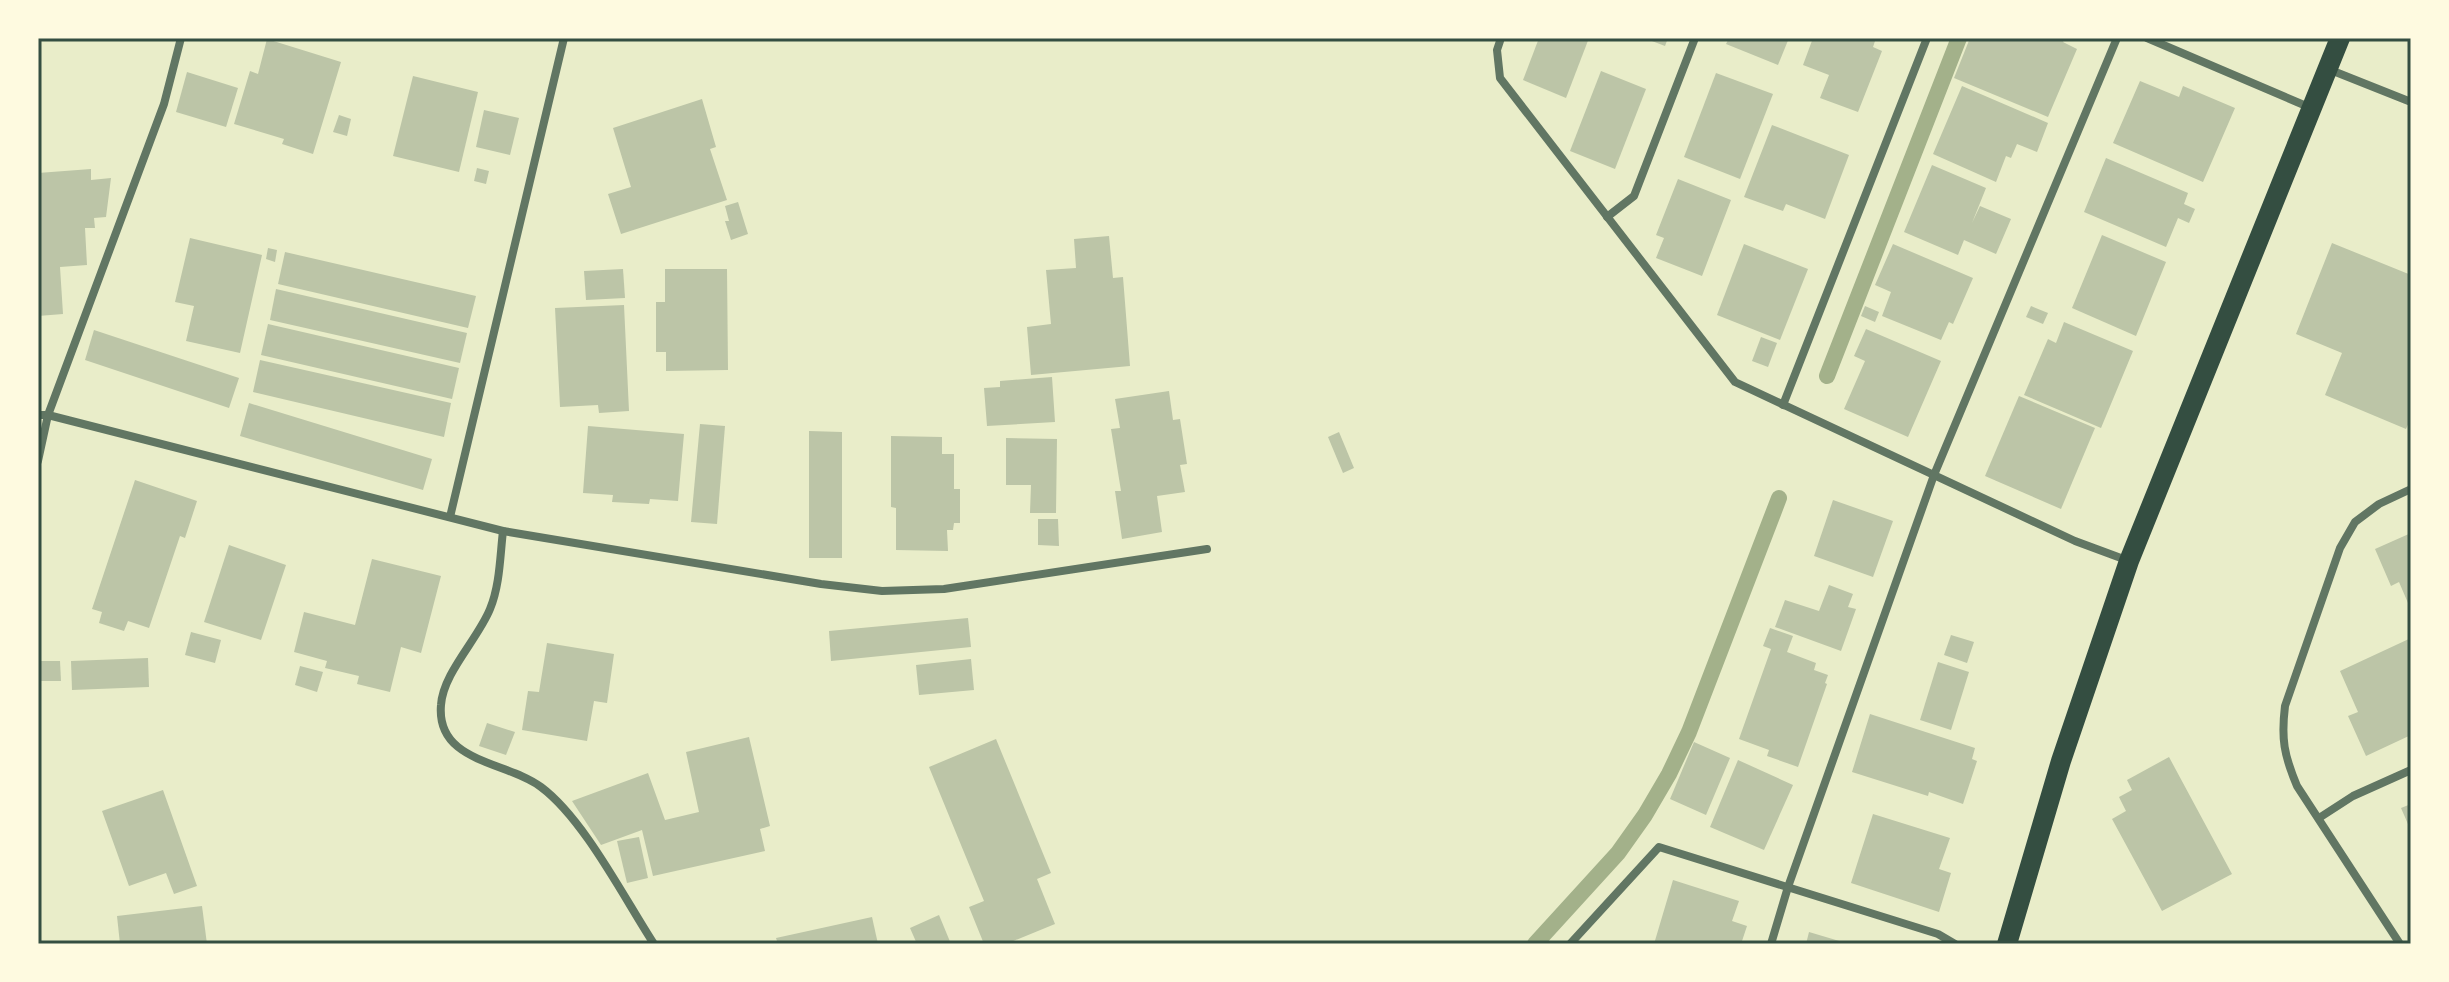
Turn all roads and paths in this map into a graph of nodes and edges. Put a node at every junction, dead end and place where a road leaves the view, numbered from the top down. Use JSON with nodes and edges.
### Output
{"nodes":[{"id":1,"x":181,"y":38,"type":"edge"},
{"id":2,"x":564,"y":38,"type":"edge"},
{"id":3,"x":1501,"y":38,"type":"edge"},
{"id":4,"x":1695,"y":38,"type":"edge"},
{"id":5,"x":1927,"y":38,"type":"edge"},
{"id":6,"x":2117,"y":38,"type":"edge"},
{"id":7,"x":2147,"y":38,"type":"edge"},
{"id":8,"x":2340,"y":38,"type":"edge"},
{"id":9,"x":2327,"y":69,"type":"junction"},
{"id":10,"x":2411,"y":102,"type":"edge"},
{"id":11,"x":2311,"y":108,"type":"junction"},
{"id":12,"x":1607,"y":217,"type":"junction"},
{"id":13,"x":1783,"y":405,"type":"junction"},
{"id":14,"x":43,"y":415,"type":"edge"},
{"id":15,"x":38,"y":461,"type":"edge"},
{"id":16,"x":1934,"y":475,"type":"junction"},
{"id":17,"x":2411,"y":489,"type":"edge"},
{"id":18,"x":450,"y":517,"type":"junction"},
{"id":19,"x":503,"y":531,"type":"junction"},
{"id":20,"x":1207,"y":549,"type":"dead end"},
{"id":21,"x":2129,"y":561,"type":"junction"},
{"id":22,"x":2411,"y":770,"type":"edge"},
{"id":23,"x":2319,"y":818,"type":"junction"},
{"id":24,"x":1788,"y":887,"type":"junction"},
{"id":25,"x":654,"y":944,"type":"edge"},
{"id":26,"x":1570,"y":944,"type":"edge"},
{"id":27,"x":1771,"y":944,"type":"edge"},
{"id":28,"x":1955,"y":944,"type":"edge"},
{"id":29,"x":2007,"y":944,"type":"edge"},
{"id":30,"x":2400,"y":944,"type":"edge"}],
"edges":[{"from":1,"to":14,"type":"street"},
{"from":2,"to":18,"type":"street"},
{"from":3,"to":12,"type":"street"},
{"from":4,"to":12,"type":"street"},
{"from":5,"to":13,"type":"street"},
{"from":6,"to":16,"type":"street"},
{"from":7,"to":11,"type":"street"},
{"from":8,"to":9,"type":"main road"},
{"from":9,"to":10,"type":"street"},
{"from":9,"to":11,"type":"main road"},
{"from":11,"to":21,"type":"main road"},
{"from":12,"to":13,"type":"street"},
{"from":13,"to":16,"type":"street"},
{"from":14,"to":15,"type":"street"},
{"from":14,"to":18,"type":"street"},
{"from":16,"to":21,"type":"street"},
{"from":16,"to":24,"type":"street"},
{"from":17,"to":23,"type":"street"},
{"from":18,"to":19,"type":"street"},
{"from":19,"to":20,"type":"street"},
{"from":19,"to":25,"type":"street"},
{"from":21,"to":29,"type":"main road"},
{"from":22,"to":23,"type":"street"},
{"from":23,"to":30,"type":"street"},
{"from":24,"to":26,"type":"street"},
{"from":24,"to":27,"type":"street"},
{"from":24,"to":28,"type":"street"}]}
